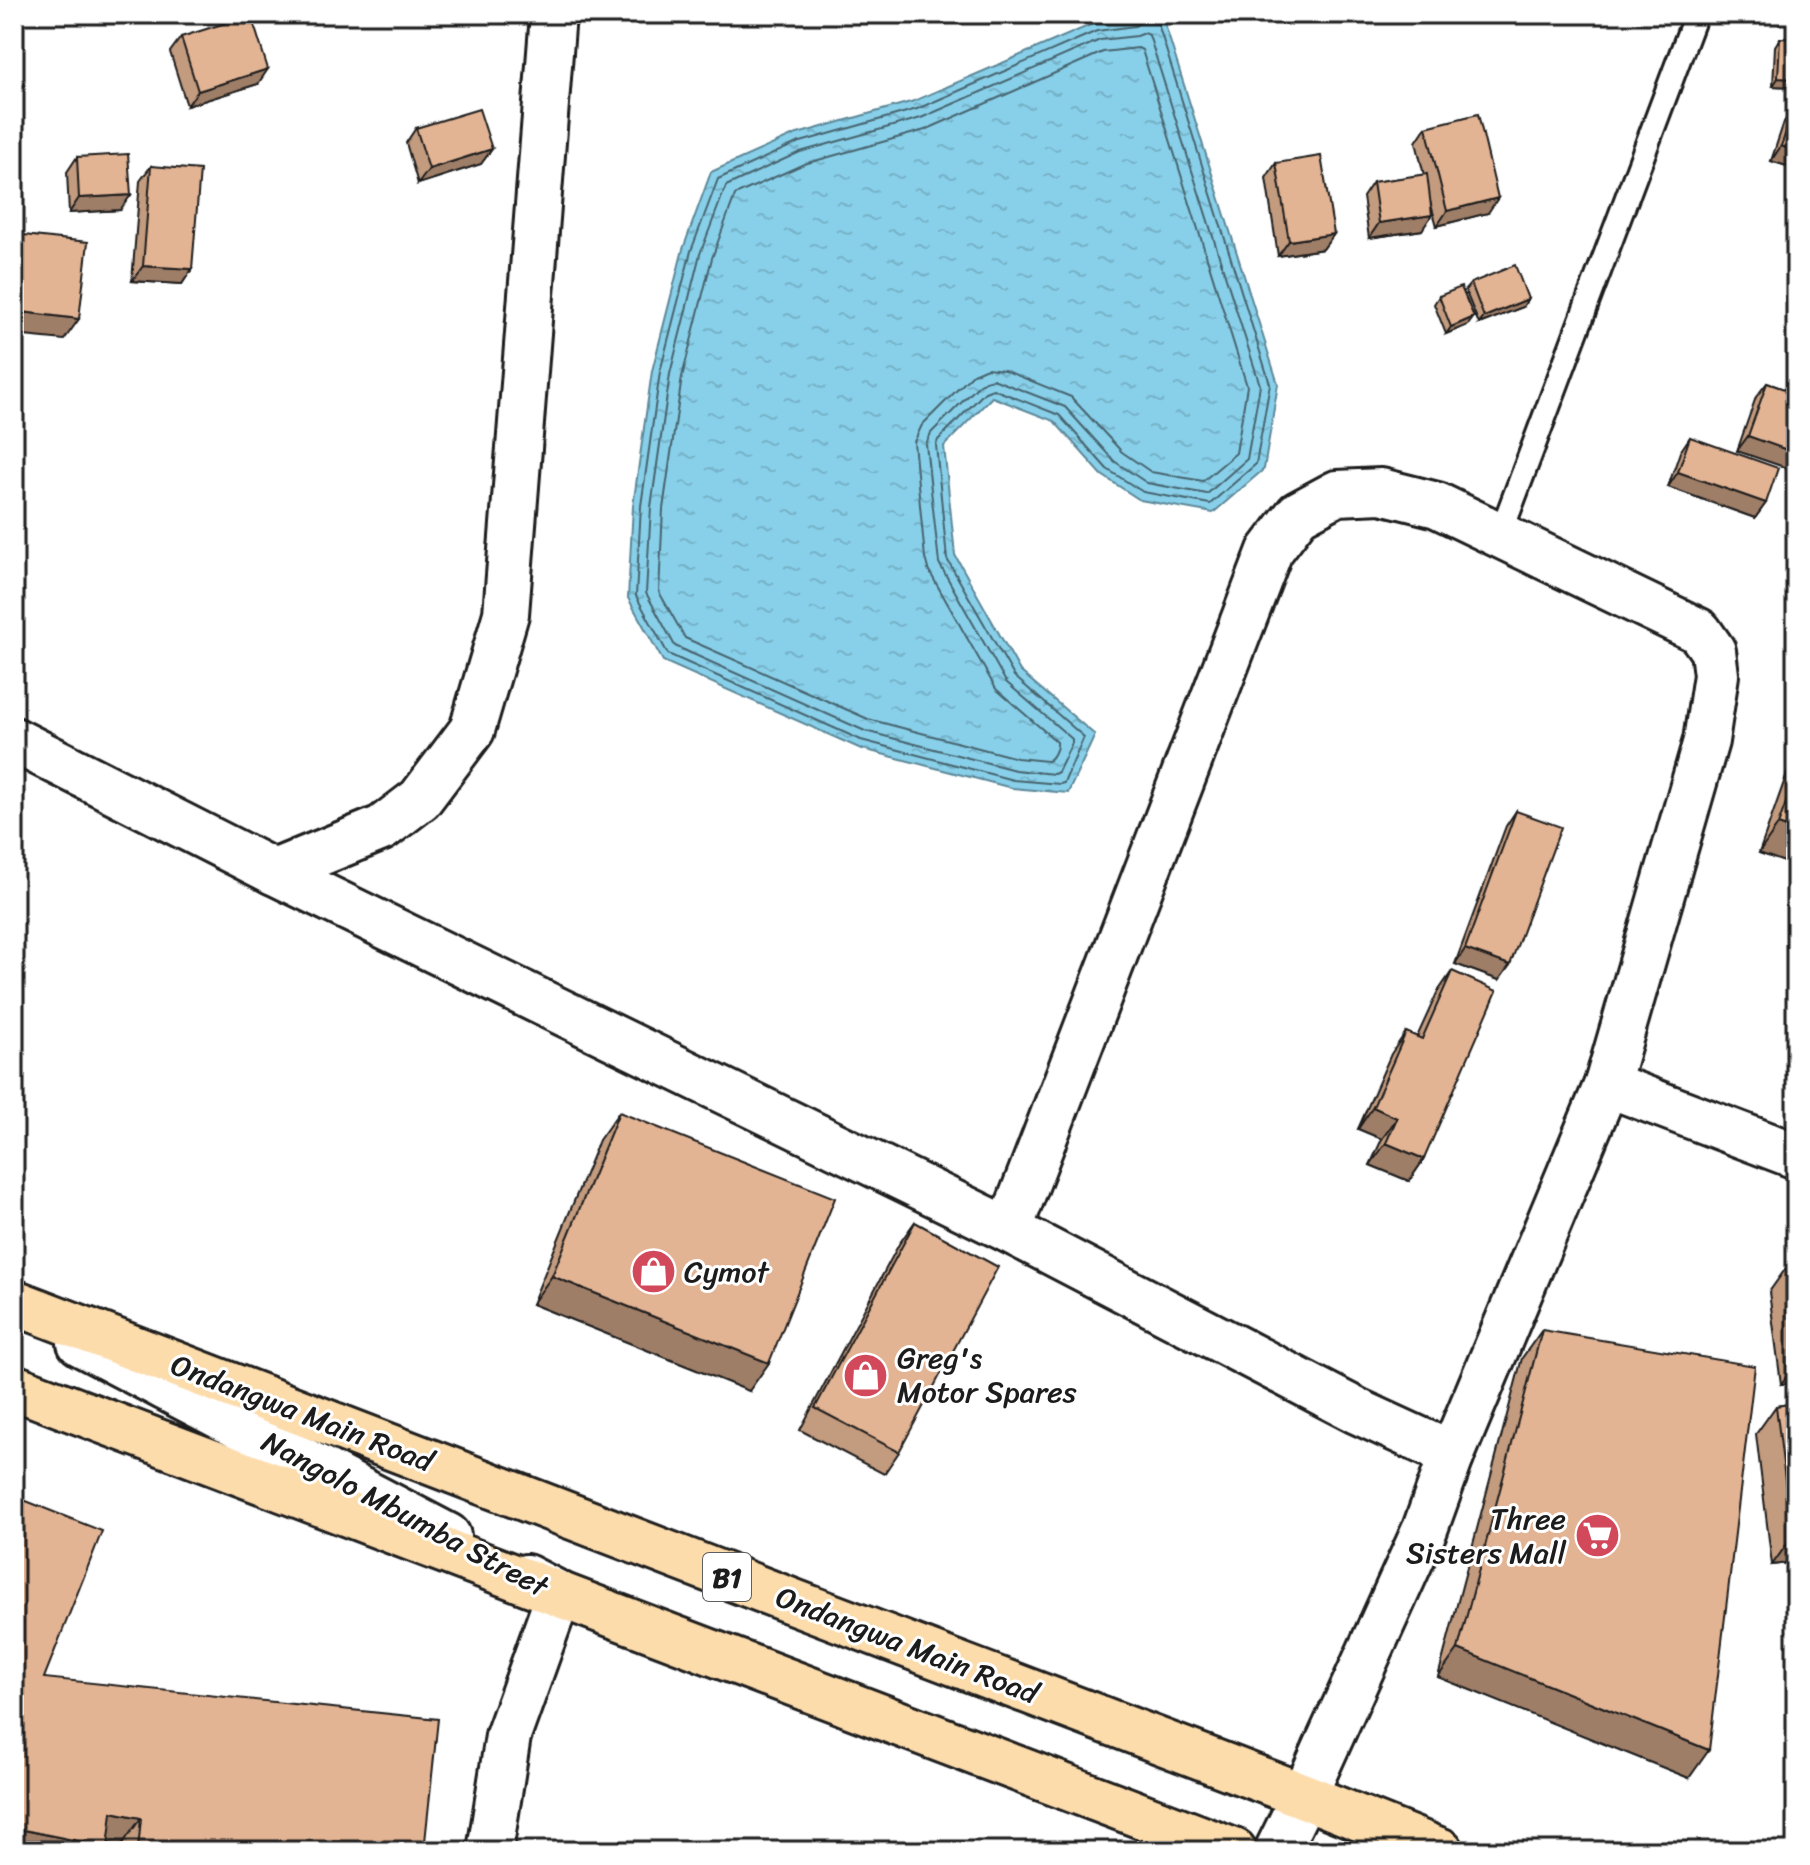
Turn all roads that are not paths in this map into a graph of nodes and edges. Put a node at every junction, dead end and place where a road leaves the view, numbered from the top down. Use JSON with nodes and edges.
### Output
{"nodes":[{"id":1,"x":553,"y":14,"type":"edge"},
{"id":2,"x":1696,"y":14,"type":"edge"},
{"id":3,"x":1500,"y":535,"type":"junction"},
{"id":4,"x":14,"y":740,"type":"edge"},
{"id":5,"x":274,"y":872,"type":"junction"},
{"id":6,"x":1607,"y":1084,"type":"junction"},
{"id":7,"x":1796,"y":1156,"type":"edge"},
{"id":8,"x":1009,"y":1230,"type":"junction"},
{"id":9,"x":14,"y":1302,"type":"edge"},
{"id":10,"x":14,"y":1309,"type":"edge"},
{"id":11,"x":14,"y":1387,"type":"edge"},
{"id":12,"x":1451,"y":1457,"type":"junction"},
{"id":13,"x":559,"y":1594,"type":"junction"},
{"id":14,"x":1304,"y":1796,"type":"junction"},
{"id":15,"x":490,"y":1851,"type":"edge"},
{"id":16,"x":1234,"y":1851,"type":"edge"},
{"id":17,"x":1277,"y":1851,"type":"edge"},
{"id":18,"x":1441,"y":1851,"type":"edge"}],
"edges":[{"from":1,"to":5,"type":"street"},
{"from":2,"to":3,"type":"lane"},
{"from":3,"to":6,"type":"street"},
{"from":3,"to":8,"type":"street"},
{"from":4,"to":5,"type":"street"},
{"from":5,"to":8,"type":"street"},
{"from":6,"to":7,"type":"street"},
{"from":6,"to":12,"type":"street"},
{"from":8,"to":12,"type":"street"},
{"from":9,"to":14,"type":"main road","name":"Ondangwa Main Road","number":"B1"},
{"from":10,"to":13,"type":"street","name":"Nangolo Mbumba Street"},
{"from":11,"to":13,"type":"main road","number":"B1"},
{"from":12,"to":14,"type":"street"},
{"from":13,"to":15,"type":"street","name":"Nangolo Mbumba Street"},
{"from":13,"to":16,"type":"main road","number":"B1"},
{"from":14,"to":17,"type":"street"},
{"from":14,"to":18,"type":"main road","name":"Ondangwa Main Road","number":"B1"}]}
